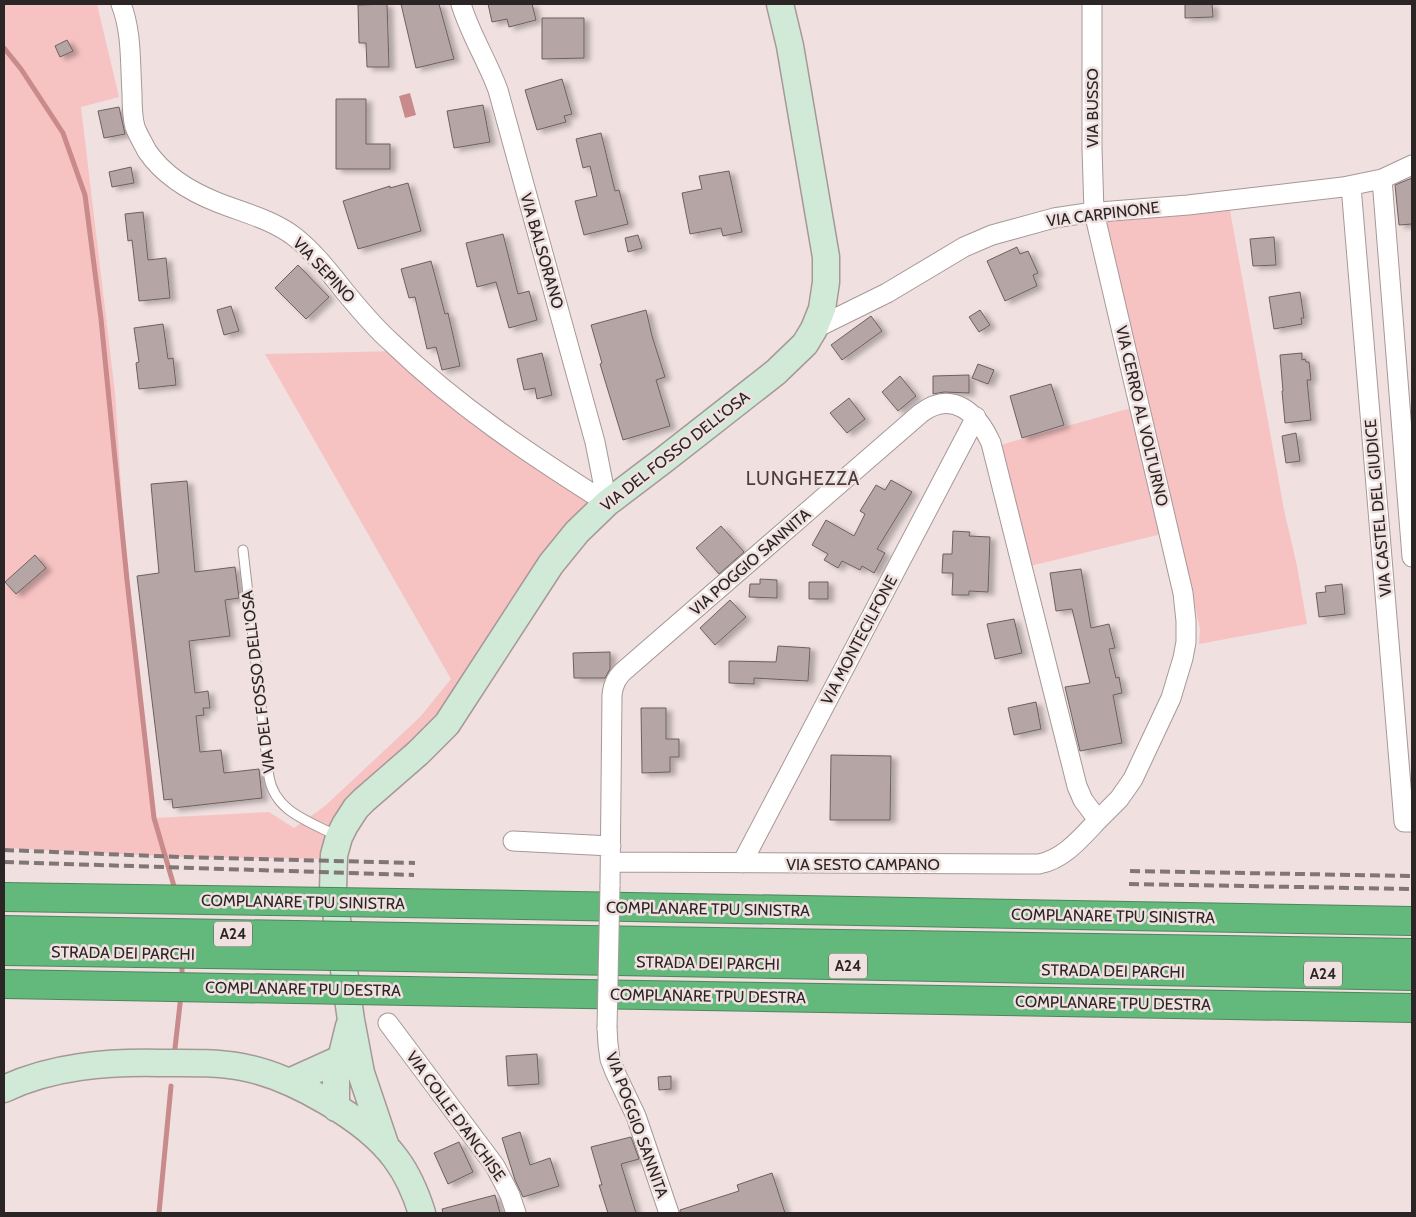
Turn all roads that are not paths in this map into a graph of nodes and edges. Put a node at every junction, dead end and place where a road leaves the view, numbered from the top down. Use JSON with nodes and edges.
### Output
{"nodes":[{"id":1,"x":121,"y":4,"type":"edge"},
{"id":2,"x":461,"y":4,"type":"edge"},
{"id":3,"x":780,"y":4,"type":"edge"},
{"id":4,"x":1092,"y":4,"type":"edge"},
{"id":5,"x":1412,"y":165,"type":"edge"},
{"id":6,"x":1382,"y":179,"type":"junction"},
{"id":7,"x":1350,"y":186,"type":"junction"},
{"id":8,"x":1094,"y":212,"type":"junction"},
{"id":9,"x":814,"y":329,"type":"junction"},
{"id":10,"x":976,"y":417,"type":"junction"},
{"id":11,"x":607,"y":503,"type":"junction"},
{"id":12,"x":243,"y":550,"type":"dead end"},
{"id":13,"x":1412,"y":557,"type":"edge"},
{"id":14,"x":1098,"y":820,"type":"junction"},
{"id":15,"x":1412,"y":822,"type":"edge"},
{"id":16,"x":339,"y":837,"type":"junction"},
{"id":17,"x":513,"y":841,"type":"dead end"},
{"id":18,"x":611,"y":854,"type":"junction"},
{"id":19,"x":742,"y":863,"type":"junction"},
{"id":20,"x":4,"y":897,"type":"edge"},
{"id":21,"x":1412,"y":922,"type":"edge"},
{"id":22,"x":4,"y":930,"type":"edge"},
{"id":23,"x":461,"y":948,"type":"junction"},
{"id":24,"x":4,"y":951,"type":"edge"},
{"id":25,"x":1412,"y":953,"type":"edge"},
{"id":26,"x":1234,"y":961,"type":"junction"},
{"id":27,"x":1412,"y":976,"type":"edge"},
{"id":28,"x":4,"y":984,"type":"edge"},
{"id":29,"x":1412,"y":1008,"type":"edge"},
{"id":30,"x":351,"y":1020,"type":"junction"},
{"id":31,"x":388,"y":1023,"type":"dead end"},
{"id":32,"x":340,"y":1059,"type":"junction"},
{"id":33,"x":361,"y":1073,"type":"junction"},
{"id":34,"x":289,"y":1082,"type":"junction"},
{"id":35,"x":4,"y":1089,"type":"edge"},
{"id":36,"x":336,"y":1108,"type":"junction"},
{"id":37,"x":386,"y":1147,"type":"junction"},
{"id":38,"x":422,"y":1213,"type":"edge"},
{"id":39,"x":516,"y":1213,"type":"edge"},
{"id":40,"x":669,"y":1213,"type":"edge"}],
"edges":[{"from":1,"to":11,"type":"street","name":"VIA SEPINO"},
{"from":2,"to":11,"type":"street","name":"VIA BALSORANO"},
{"from":3,"to":9,"type":"street","name":"VIA DEL FOSSO DELL'OSA"},
{"from":4,"to":8,"type":"street","name":"VIA BUSSO"},
{"from":5,"to":6,"type":"street","name":"VIA CARPINONE"},
{"from":6,"to":7,"type":"street","name":"VIA CARPINONE"},
{"from":6,"to":13,"type":"street","name":"VIA CASTEL DEL GIUDICE"},
{"from":7,"to":8,"type":"street","name":"VIA CARPINONE"},
{"from":7,"to":15,"type":"street","name":"VIA CASTEL DEL GIUDICE"},
{"from":8,"to":9,"type":"street","name":"VIA CARPINONE"},
{"from":8,"to":14,"type":"street","name":"VIA CERRO AL VOLTURNO"},
{"from":9,"to":11,"type":"street","name":"VIA DEL FOSSO DELL'OSA"},
{"from":10,"to":14,"type":"street","name":"VIA POGGIO SANNITA"},
{"from":10,"to":18,"type":"street","name":"VIA POGGIO SANNITA"},
{"from":10,"to":19,"type":"street","name":"VIA MONTECILFONE"},
{"from":11,"to":16,"type":"street","name":"VIA DEL FOSSO DELL'OSA"},
{"from":12,"to":16,"type":"lane","name":"VIA DEL FOSSO DELL'OSA"},
{"from":14,"to":19,"type":"street","name":"VIA SESTO CAMPANO"},
{"from":16,"to":30,"type":"street","name":"VIA DEL FOSSO DELL'OSA"},
{"from":17,"to":18,"type":"street","name":"VIA SESTO CAMPANO"},
{"from":18,"to":19,"type":"street","name":"VIA SESTO CAMPANO"},
{"from":18,"to":40,"type":"street","name":"VIA POGGIO SANNITA","bridge":true},
{"from":20,"to":21,"type":"highway","name":"COMPLANARE TPU SINISTRA","bridge":true},
{"from":22,"to":23,"type":"highway","name":"STRADA DEI PARCHI","number":"A24","bridge":true},
{"from":23,"to":24,"type":"highway","name":"STRADA DEI PARCHI","number":"A24","bridge":true},
{"from":23,"to":26,"type":"highway","name":"STRADA DEI PARCHI","number":"A24"},
{"from":25,"to":26,"type":"highway","name":"STRADA DEI PARCHI","number":"A24"},
{"from":26,"to":27,"type":"highway","name":"STRADA DEI PARCHI","number":"A24"},
{"from":28,"to":29,"type":"highway","name":"COMPLANARE TPU DESTRA","bridge":true},
{"from":30,"to":32,"type":"street"},
{"from":30,"to":33,"type":"street","name":"VIA DEL FOSSO DELL'OSA"},
{"from":31,"to":39,"type":"street","name":"VIA COLLE D'ANCHISE"},
{"from":32,"to":34,"type":"street"},
{"from":32,"to":36,"type":"street"},
{"from":33,"to":36,"type":"street"},
{"from":33,"to":37,"type":"street","name":"VIA DEL FOSSO DELL'OSA"},
{"from":34,"to":35,"type":"street"},
{"from":34,"to":36,"type":"street"},
{"from":36,"to":37,"type":"street"},
{"from":37,"to":38,"type":"street"}]}
